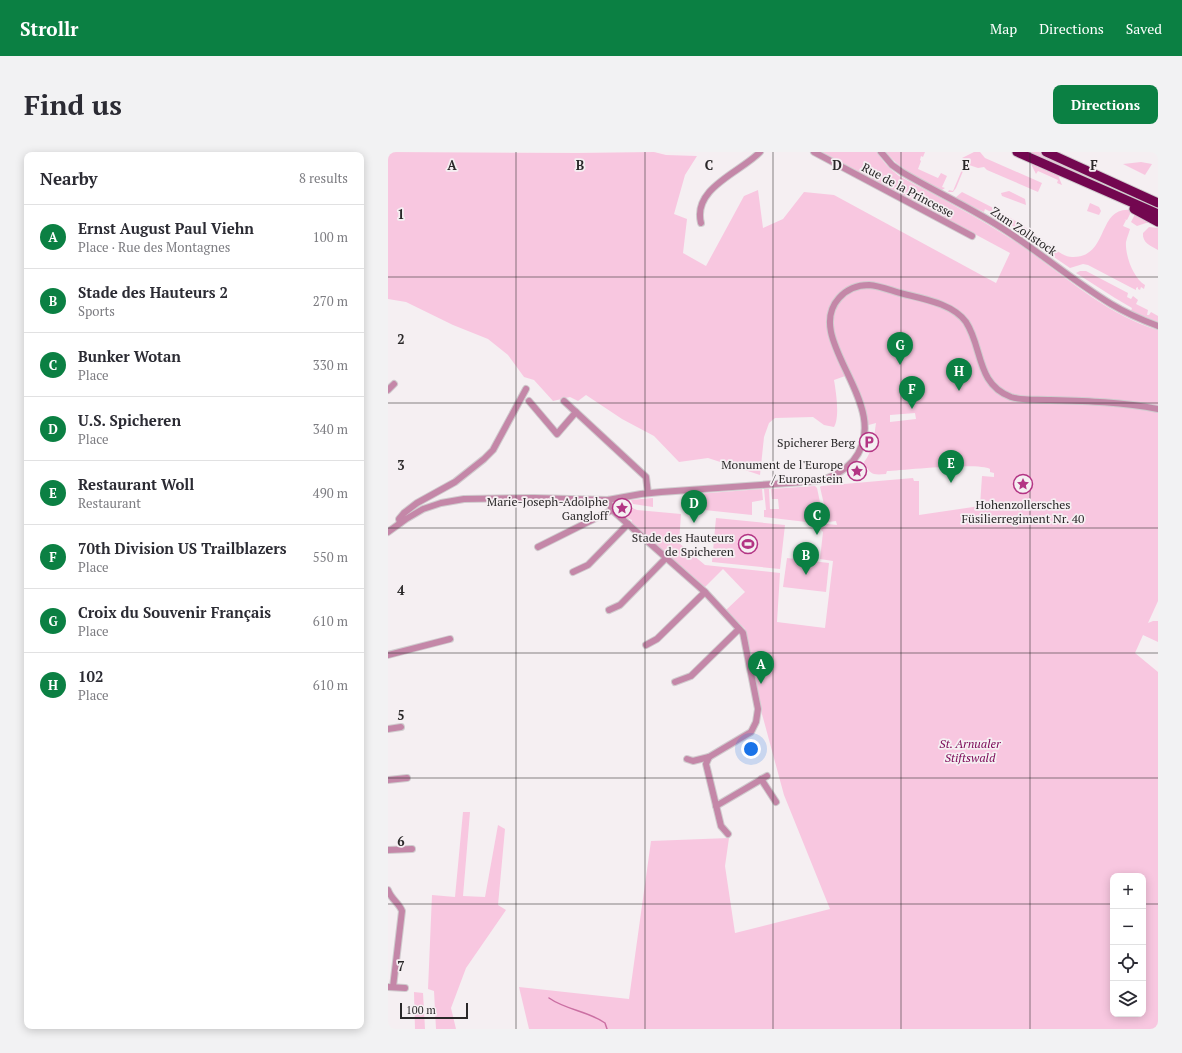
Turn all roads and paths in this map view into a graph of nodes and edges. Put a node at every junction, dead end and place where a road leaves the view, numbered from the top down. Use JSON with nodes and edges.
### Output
{"nodes":[{"id":1,"x":760,"y":152,"type":"edge"},
{"id":2,"x":814,"y":152,"type":"edge"},
{"id":3,"x":881,"y":152,"type":"edge"},
{"id":4,"x":1017,"y":152,"type":"edge"},
{"id":5,"x":1046,"y":152,"type":"edge"},
{"id":6,"x":1120,"y":196,"type":"junction"},
{"id":7,"x":1158,"y":203,"type":"edge"},
{"id":8,"x":1158,"y":214,"type":"edge"},
{"id":9,"x":1158,"y":222,"type":"edge"},
{"id":10,"x":701,"y":223,"type":"dead end"},
{"id":11,"x":972,"y":236,"type":"dead end"},
{"id":12,"x":1158,"y":326,"type":"edge"},
{"id":13,"x":394,"y":384,"type":"dead end"},
{"id":14,"x":526,"y":389,"type":"dead end"},
{"id":15,"x":388,"y":390,"type":"edge"},
{"id":16,"x":529,"y":401,"type":"dead end"},
{"id":17,"x":564,"y":401,"type":"dead end"},
{"id":18,"x":1158,"y":409,"type":"edge"},
{"id":19,"x":576,"y":412,"type":"junction"},
{"id":20,"x":644,"y":494,"type":"junction"},
{"id":21,"x":608,"y":500,"type":"junction"},
{"id":22,"x":612,"y":510,"type":"junction"},
{"id":23,"x":400,"y":523,"type":"junction"},
{"id":24,"x":628,"y":524,"type":"junction"},
{"id":25,"x":388,"y":532,"type":"edge"},
{"id":26,"x":538,"y":547,"type":"dead end"},
{"id":27,"x":666,"y":558,"type":"junction"},
{"id":28,"x":573,"y":572,"type":"dead end"},
{"id":29,"x":705,"y":592,"type":"junction"},
{"id":30,"x":608,"y":610,"type":"dead end"},
{"id":31,"x":739,"y":629,"type":"junction"},
{"id":32,"x":450,"y":639,"type":"dead end"},
{"id":33,"x":646,"y":645,"type":"dead end"},
{"id":34,"x":388,"y":655,"type":"edge"},
{"id":35,"x":675,"y":682,"type":"dead end"},
{"id":36,"x":401,"y":727,"type":"dead end"},
{"id":37,"x":388,"y":729,"type":"edge"},
{"id":38,"x":709,"y":757,"type":"junction"},
{"id":39,"x":688,"y":759,"type":"dead end"},
{"id":40,"x":407,"y":778,"type":"dead end"},
{"id":41,"x":388,"y":780,"type":"edge"},
{"id":42,"x":776,"y":802,"type":"dead end"},
{"id":43,"x":716,"y":806,"type":"junction"},
{"id":44,"x":728,"y":834,"type":"dead end"},
{"id":45,"x":412,"y":849,"type":"dead end"},
{"id":46,"x":388,"y":850,"type":"edge"},
{"id":47,"x":388,"y":890,"type":"edge"},
{"id":48,"x":391,"y":900,"type":"edge"},
{"id":49,"x":391,"y":987,"type":"edge"},
{"id":50,"x":405,"y":988,"type":"dead end"}],
"edges":[{"from":1,"to":10,"type":"street"},
{"from":2,"to":11,"type":"street","name":"Rue de la Princesse"},
{"from":3,"to":12,"type":"street","name":"Zum Zollstock"},
{"from":4,"to":6,"type":"highway"},
{"from":5,"to":7,"type":"highway"},
{"from":6,"to":8,"type":"highway"},
{"from":6,"to":9,"type":"highway"},
{"from":13,"to":15,"type":"street"},
{"from":14,"to":23,"type":"street"},
{"from":16,"to":19,"type":"street"},
{"from":17,"to":19,"type":"street"},
{"from":18,"to":20,"type":"street"},
{"from":19,"to":20,"type":"street"},
{"from":20,"to":21,"type":"street"},
{"from":21,"to":22,"type":"street"},
{"from":21,"to":23,"type":"street"},
{"from":22,"to":24,"type":"street"},
{"from":22,"to":26,"type":"street"},
{"from":23,"to":25,"type":"street"},
{"from":24,"to":27,"type":"street"},
{"from":24,"to":28,"type":"street"},
{"from":27,"to":29,"type":"street"},
{"from":27,"to":30,"type":"street"},
{"from":29,"to":31,"type":"street"},
{"from":29,"to":33,"type":"street"},
{"from":31,"to":35,"type":"street"},
{"from":31,"to":38,"type":"street"},
{"from":32,"to":34,"type":"street"},
{"from":36,"to":37,"type":"street"},
{"from":38,"to":39,"type":"street"},
{"from":38,"to":43,"type":"street"},
{"from":40,"to":41,"type":"street"},
{"from":42,"to":43,"type":"street"},
{"from":43,"to":44,"type":"street"},
{"from":45,"to":46,"type":"street"},
{"from":47,"to":48,"type":"street"},
{"from":48,"to":49,"type":"street"},
{"from":49,"to":50,"type":"street"}]}
